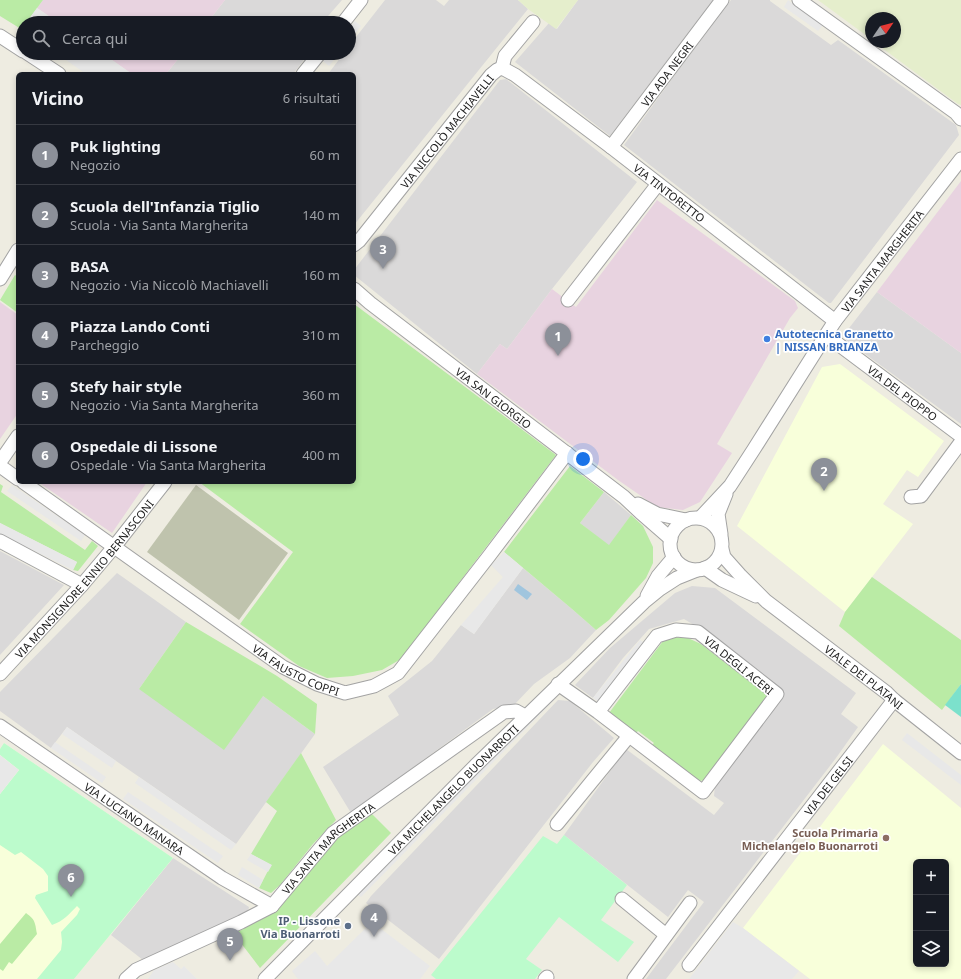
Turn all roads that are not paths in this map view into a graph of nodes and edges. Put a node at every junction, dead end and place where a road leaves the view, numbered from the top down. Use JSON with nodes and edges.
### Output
{"nodes":[{"id":1,"x":361,"y":0,"type":"edge"},
{"id":2,"x":722,"y":0,"type":"edge"},
{"id":3,"x":799,"y":0,"type":"edge"},
{"id":4,"x":348,"y":16,"type":"edge"},
{"id":5,"x":532,"y":22,"type":"dead end"},
{"id":6,"x":0,"y":36,"type":"edge"},
{"id":7,"x":16,"y":46,"type":"edge"},
{"id":8,"x":38,"y":60,"type":"edge"},
{"id":9,"x":314,"y":60,"type":"edge"},
{"id":10,"x":502,"y":68,"type":"junction"},
{"id":11,"x":56,"y":72,"type":"edge"},
{"id":12,"x":305,"y":72,"type":"edge"},
{"id":13,"x":959,"y":116,"type":"edge"},
{"id":14,"x":611,"y":147,"type":"junction"},
{"id":15,"x":961,"y":159,"type":"edge"},
{"id":16,"x":658,"y":184,"type":"junction"},
{"id":17,"x":356,"y":246,"type":"edge"},
{"id":18,"x":16,"y":253,"type":"edge"},
{"id":19,"x":0,"y":279,"type":"edge"},
{"id":20,"x":359,"y":297,"type":"edge"},
{"id":21,"x":568,"y":300,"type":"dead end"},
{"id":22,"x":835,"y":321,"type":"junction"},
{"id":23,"x":826,"y":335,"type":"junction"},
{"id":24,"x":961,"y":436,"type":"edge"},
{"id":25,"x":16,"y":439,"type":"edge"},
{"id":26,"x":961,"y":442,"type":"edge"},
{"id":27,"x":567,"y":453,"type":"junction"},
{"id":28,"x":0,"y":462,"type":"edge"},
{"id":29,"x":0,"y":466,"type":"edge"},
{"id":30,"x":16,"y":478,"type":"edge"},
{"id":31,"x":25,"y":484,"type":"edge"},
{"id":32,"x":163,"y":484,"type":"edge"},
{"id":33,"x":730,"y":486,"type":"junction"},
{"id":34,"x":624,"y":497,"type":"junction"},
{"id":35,"x":911,"y":497,"type":"dead end"},
{"id":36,"x":700,"y":518,"type":"junction"},
{"id":37,"x":686,"y":520,"type":"junction"},
{"id":38,"x":721,"y":534,"type":"junction"},
{"id":39,"x":671,"y":538,"type":"junction"},
{"id":40,"x":0,"y":541,"type":"edge"},
{"id":41,"x":114,"y":547,"type":"junction"},
{"id":42,"x":722,"y":548,"type":"junction"},
{"id":43,"x":674,"y":557,"type":"junction"},
{"id":44,"x":701,"y":569,"type":"junction"},
{"id":45,"x":82,"y":585,"type":"junction"},
{"id":46,"x":766,"y":601,"type":"junction"},
{"id":47,"x":644,"y":602,"type":"junction"},
{"id":48,"x":0,"y":674,"type":"edge"},
{"id":49,"x":558,"y":684,"type":"junction"},
{"id":50,"x":894,"y":700,"type":"junction"},
{"id":51,"x":598,"y":712,"type":"junction"},
{"id":52,"x":525,"y":716,"type":"junction"},
{"id":53,"x":0,"y":726,"type":"edge"},
{"id":54,"x":629,"y":736,"type":"junction"},
{"id":55,"x":961,"y":753,"type":"edge"},
{"id":56,"x":557,"y":824,"type":"dead end"},
{"id":57,"x":622,"y":899,"type":"dead end"},
{"id":58,"x":690,"y":903,"type":"dead end"},
{"id":59,"x":272,"y":906,"type":"junction"},
{"id":60,"x":666,"y":935,"type":"junction"},
{"id":61,"x":688,"y":965,"type":"dead end"},
{"id":62,"x":272,"y":976,"type":"edge"},
{"id":63,"x":126,"y":979,"type":"edge"},
{"id":64,"x":634,"y":979,"type":"edge"}],
"edges":[{"from":1,"to":4,"type":"street"},
{"from":2,"to":14,"type":"street","name":"VIA ADA NEGRI"},
{"from":3,"to":13,"type":"street"},
{"from":5,"to":10,"type":"street","name":"VIA NICCOLÒ MACHIAVELLI"},
{"from":6,"to":7,"type":"street"},
{"from":8,"to":11,"type":"street"},
{"from":9,"to":12,"type":"street"},
{"from":10,"to":14,"type":"street","name":"VIA TINTORETTO"},
{"from":10,"to":17,"type":"street","name":"VIA NICCOLÒ MACHIAVELLI"},
{"from":14,"to":16,"type":"street","name":"VIA TINTORETTO"},
{"from":15,"to":22,"type":"street","name":"VIA SANTA MARGHERITA"},
{"from":16,"to":21,"type":"street"},
{"from":16,"to":22,"type":"street","name":"VIA TINTORETTO"},
{"from":18,"to":19,"type":"street"},
{"from":20,"to":27,"type":"street","name":"VIA SAN GIORGIO"},
{"from":22,"to":23,"type":"street","name":"VIA SANTA MARGHERITA"},
{"from":23,"to":24,"type":"street","name":"VIA DEL PIOPPO"},
{"from":23,"to":33,"type":"street","name":"VIA SANTA MARGHERITA"},
{"from":25,"to":28,"type":"street"},
{"from":26,"to":35,"type":"street"},
{"from":27,"to":34,"type":"street","name":"VIA SAN GIORGIO"},
{"from":27,"to":41,"type":"street","name":"VIA FAUSTO COPPI"},
{"from":29,"to":30,"type":"street"},
{"from":31,"to":41,"type":"street","name":"VIA FAUSTO COPPI"},
{"from":32,"to":41,"type":"street","name":"VIA MONSIGNORE ENNIO BERNASCONI"},
{"from":33,"to":36,"type":"street","name":"VIA SANTA MARGHERITA"},
{"from":33,"to":38,"type":"street","name":"VIA SANTA MARGHERITA"},
{"from":34,"to":37,"type":"street","name":"VIA SAN GIORGIO"},
{"from":34,"to":39,"type":"street","name":"VIA SAN GIORGIO"},
{"from":36,"to":37,"type":"street"},
{"from":36,"to":38,"type":"street"},
{"from":37,"to":39,"type":"street"},
{"from":38,"to":42,"type":"street"},
{"from":39,"to":43,"type":"street"},
{"from":40,"to":45,"type":"street"},
{"from":41,"to":45,"type":"street","name":"VIA MONSIGNORE ENNIO BERNASCONI"},
{"from":42,"to":44,"type":"street"},
{"from":42,"to":46,"type":"street","name":"VIALE DEI PLATANI"},
{"from":43,"to":44,"type":"street"},
{"from":43,"to":47,"type":"street","name":"VIA MICHELANGELO BUONARROTI"},
{"from":44,"to":46,"type":"street","name":"VIALE DEI PLATANI"},
{"from":44,"to":47,"type":"street","name":"VIA MICHELANGELO BUONARROTI"},
{"from":45,"to":48,"type":"street","name":"VIA MONSIGNORE ENNIO BERNASCONI"},
{"from":46,"to":50,"type":"street","name":"VIALE DEI PLATANI"},
{"from":47,"to":49,"type":"street","name":"VIA MICHELANGELO BUONARROTI"},
{"from":49,"to":51,"type":"street","name":"VIA DEGLI ACERI"},
{"from":49,"to":52,"type":"street","name":"VIA MICHELANGELO BUONARROTI"},
{"from":50,"to":55,"type":"street","name":"VIALE DEI PLATANI"},
{"from":50,"to":61,"type":"street","name":"VIA DEI GELSI"},
{"from":51,"to":54,"type":"street","name":"VIA DEGLI ACERI"},
{"from":51,"to":54,"type":"street","name":"VIA DEGLI ACERI"},
{"from":52,"to":59,"type":"street","name":"VIA SANTA MARGHERITA"},
{"from":52,"to":62,"type":"street","name":"VIA MICHELANGELO BUONARROTI"},
{"from":53,"to":59,"type":"street","name":"VIA LUCIANO MANARA"},
{"from":54,"to":56,"type":"street"},
{"from":57,"to":60,"type":"street"},
{"from":58,"to":60,"type":"street"},
{"from":59,"to":63,"type":"street","name":"VIA SANTA MARGHERITA"},
{"from":60,"to":64,"type":"street"}]}
